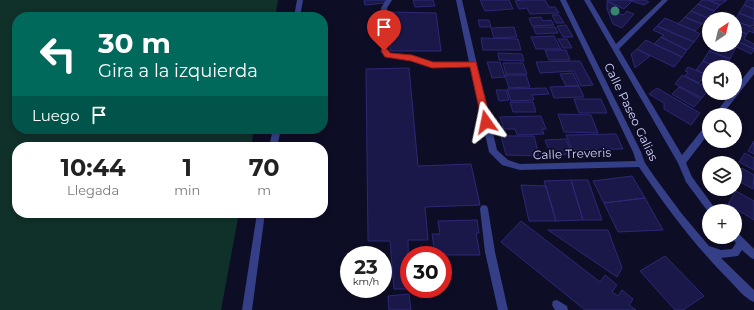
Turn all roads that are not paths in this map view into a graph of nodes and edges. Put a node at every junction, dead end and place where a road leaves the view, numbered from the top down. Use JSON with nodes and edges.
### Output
{"nodes":[{"id":1,"x":300,"y":0,"type":"edge"},
{"id":2,"x":389,"y":0,"type":"edge"},
{"id":3,"x":459,"y":0,"type":"edge"},
{"id":4,"x":563,"y":0,"type":"edge"},
{"id":5,"x":587,"y":0,"type":"edge"},
{"id":6,"x":666,"y":0,"type":"edge"},
{"id":7,"x":298,"y":12,"type":"edge"},
{"id":8,"x":614,"y":49,"type":"junction"},
{"id":9,"x":474,"y":64,"type":"junction"},
{"id":10,"x":754,"y":69,"type":"edge"},
{"id":11,"x":723,"y":108,"type":"edge"},
{"id":12,"x":702,"y":136,"type":"edge"},
{"id":13,"x":682,"y":162,"type":"junction"},
{"id":14,"x":641,"y":164,"type":"junction"},
{"id":15,"x":708,"y":204,"type":"edge"},
{"id":16,"x":484,"y":209,"type":"dead end"},
{"id":17,"x":260,"y":218,"type":"edge"},
{"id":18,"x":737,"y":244,"type":"edge"},
{"id":19,"x":742,"y":244,"type":"edge"},
{"id":20,"x":704,"y":249,"type":"junction"},
{"id":21,"x":754,"y":255,"type":"edge"},
{"id":22,"x":754,"y":297,"type":"edge"},
{"id":23,"x":247,"y":310,"type":"edge"},
{"id":24,"x":503,"y":310,"type":"edge"}],
"edges":[{"from":1,"to":7,"type":"street"},
{"from":2,"to":9,"type":"street"},
{"from":3,"to":9,"type":"street"},
{"from":4,"to":14,"type":"street","name":"Calle Paseo Galias"},
{"from":5,"to":8,"type":"street","name":"Calle Paseo Galias"},
{"from":6,"to":8,"type":"street"},
{"from":8,"to":13,"type":"street","name":"Calle Paseo Galias"},
{"from":9,"to":14,"type":"street","name":"Calle Treveris"},
{"from":10,"to":11,"type":"street"},
{"from":12,"to":13,"type":"street"},
{"from":13,"to":15,"type":"street","name":"Calle Paseo Galias"},
{"from":14,"to":20,"type":"street","name":"Calle Paseo Galias"},
{"from":16,"to":24,"type":"street"},
{"from":17,"to":23,"type":"street"},
{"from":18,"to":20,"type":"street"},
{"from":19,"to":21,"type":"street"},
{"from":20,"to":22,"type":"street","name":"Calle Paseo Galias"}]}
